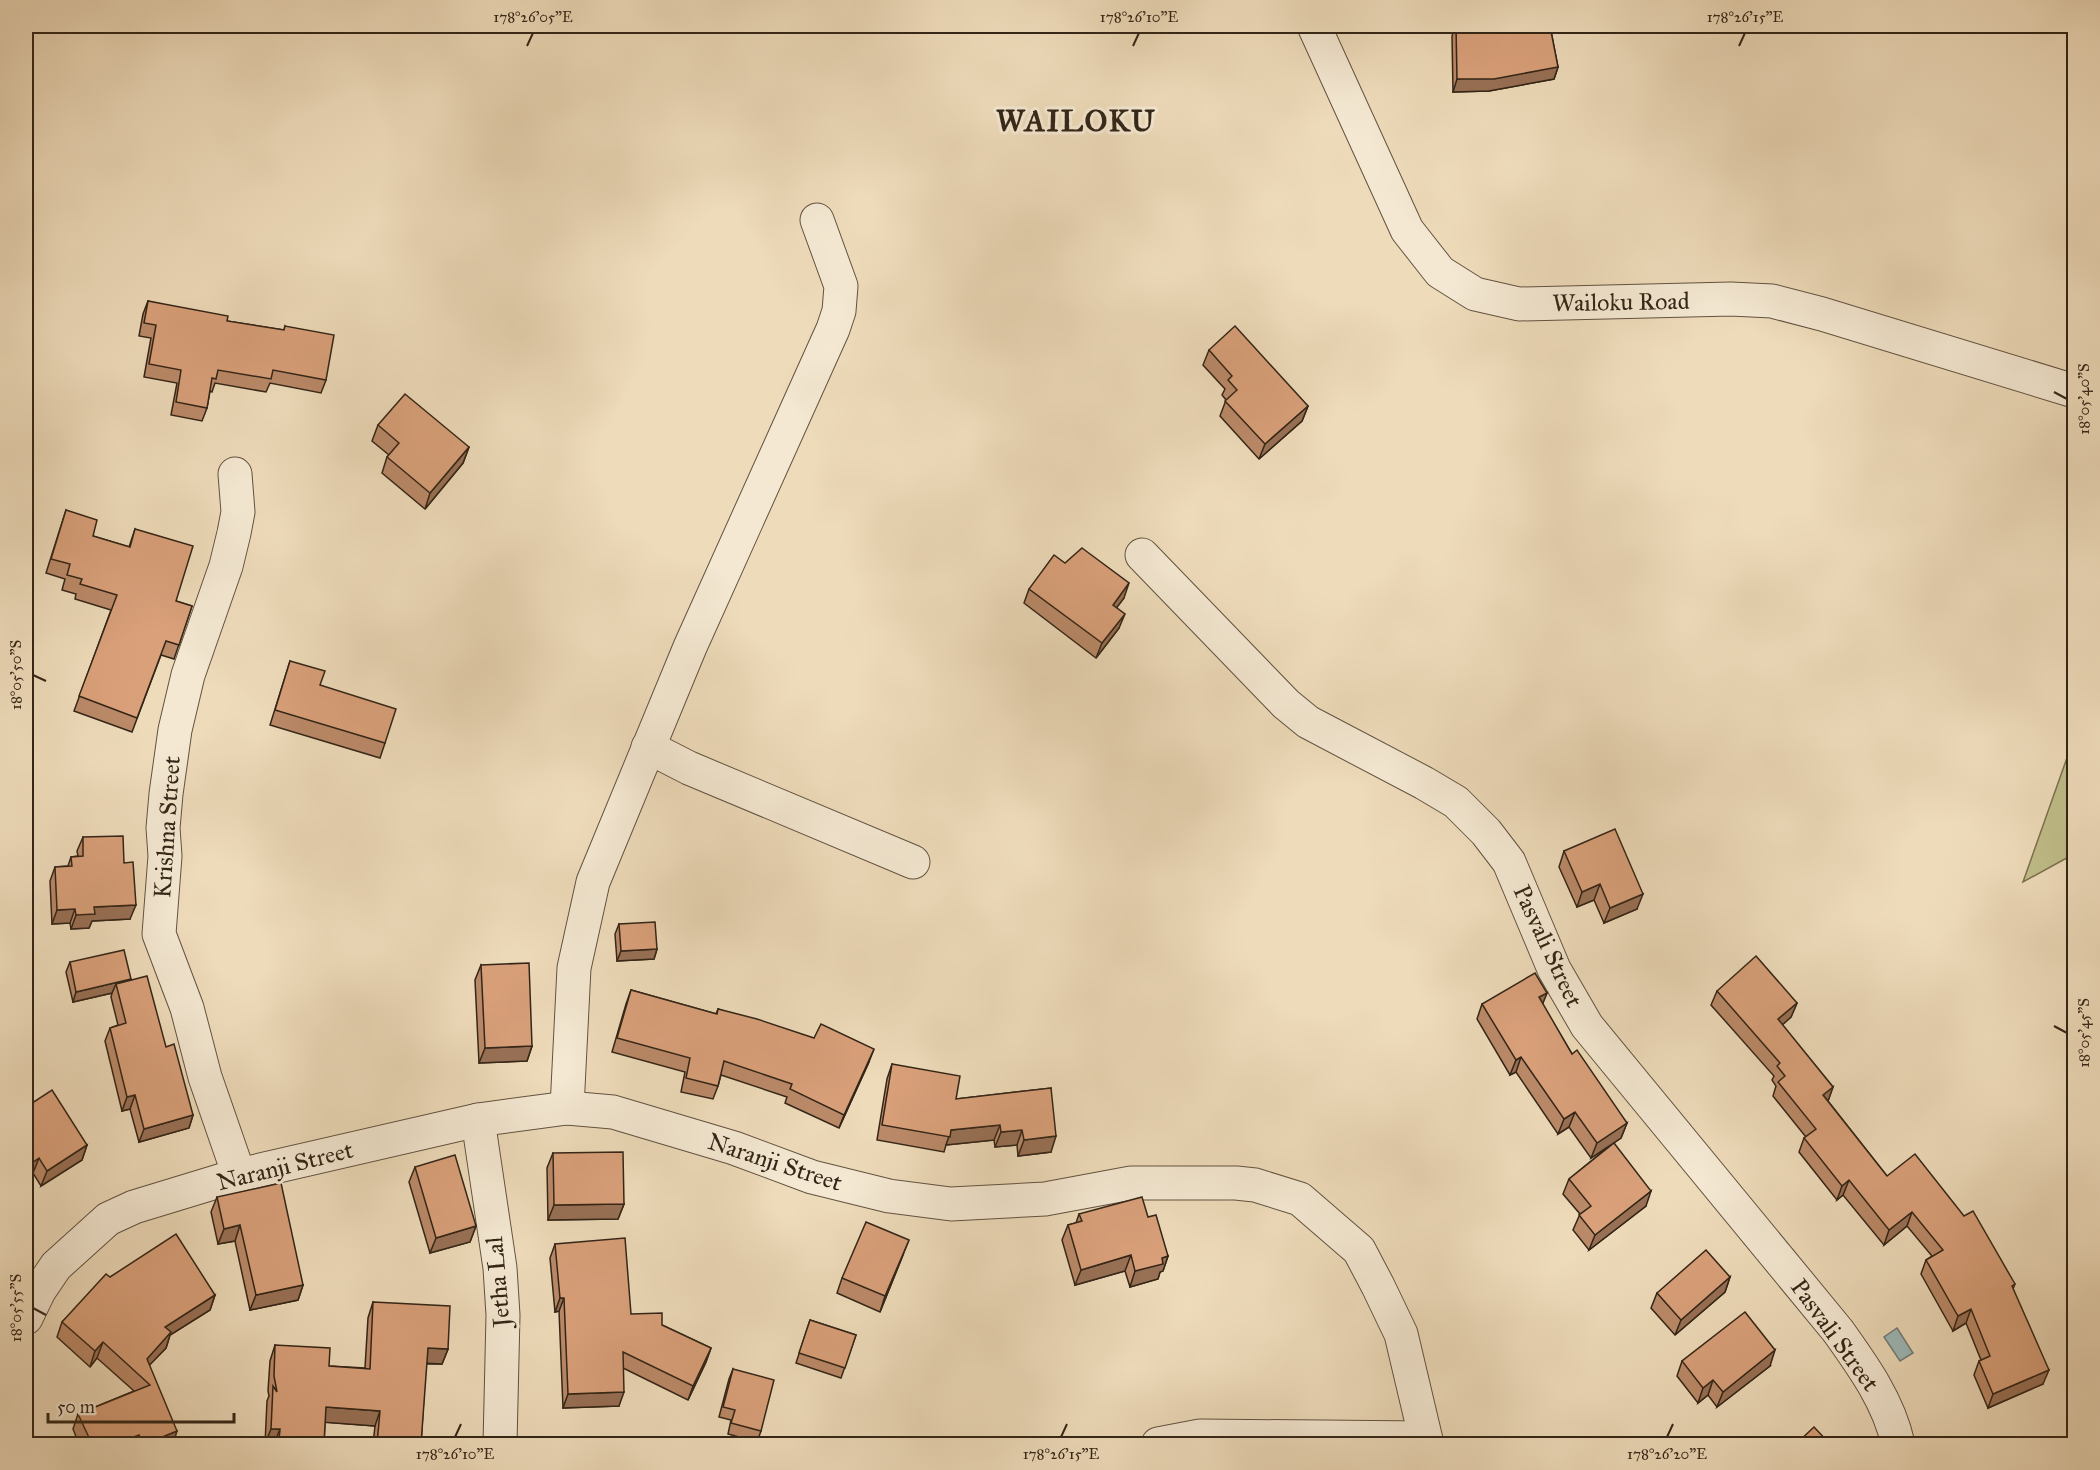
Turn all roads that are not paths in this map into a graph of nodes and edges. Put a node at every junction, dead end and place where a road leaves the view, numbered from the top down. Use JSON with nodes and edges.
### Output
{"nodes":[{"id":1,"x":1314,"y":26,"type":"edge"},
{"id":2,"x":817,"y":220,"type":"dead end"},
{"id":3,"x":2074,"y":391,"type":"edge"},
{"id":4,"x":235,"y":474,"type":"dead end"},
{"id":5,"x":1142,"y":555,"type":"dead end"},
{"id":6,"x":648,"y":747,"type":"junction"},
{"id":7,"x":913,"y":862,"type":"dead end"},
{"id":8,"x":567,"y":1108,"type":"junction"},
{"id":9,"x":478,"y":1120,"type":"junction"},
{"id":10,"x":239,"y":1175,"type":"junction"},
{"id":11,"x":26,"y":1318,"type":"edge"},
{"id":12,"x":1426,"y":1441,"type":"edge"},
{"id":13,"x":500,"y":1444,"type":"edge"},
{"id":14,"x":1158,"y":1444,"type":"edge"},
{"id":15,"x":1898,"y":1444,"type":"edge"}],
"edges":[{"from":1,"to":3,"type":"street","name":"Wailoku Road"},
{"from":2,"to":6,"type":"street"},
{"from":4,"to":10,"type":"street","name":"Krishna Street"},
{"from":5,"to":15,"type":"street","name":"Pasvali Street"},
{"from":6,"to":7,"type":"street"},
{"from":6,"to":8,"type":"street"},
{"from":8,"to":9,"type":"street","name":"Naranji Street"},
{"from":8,"to":12,"type":"street","name":"Naranji Street"},
{"from":9,"to":10,"type":"street","name":"Naranji Street"},
{"from":9,"to":13,"type":"street","name":"Jetha Lal"},
{"from":10,"to":11,"type":"street","name":"Naranji Street"},
{"from":12,"to":14,"type":"street"}]}
